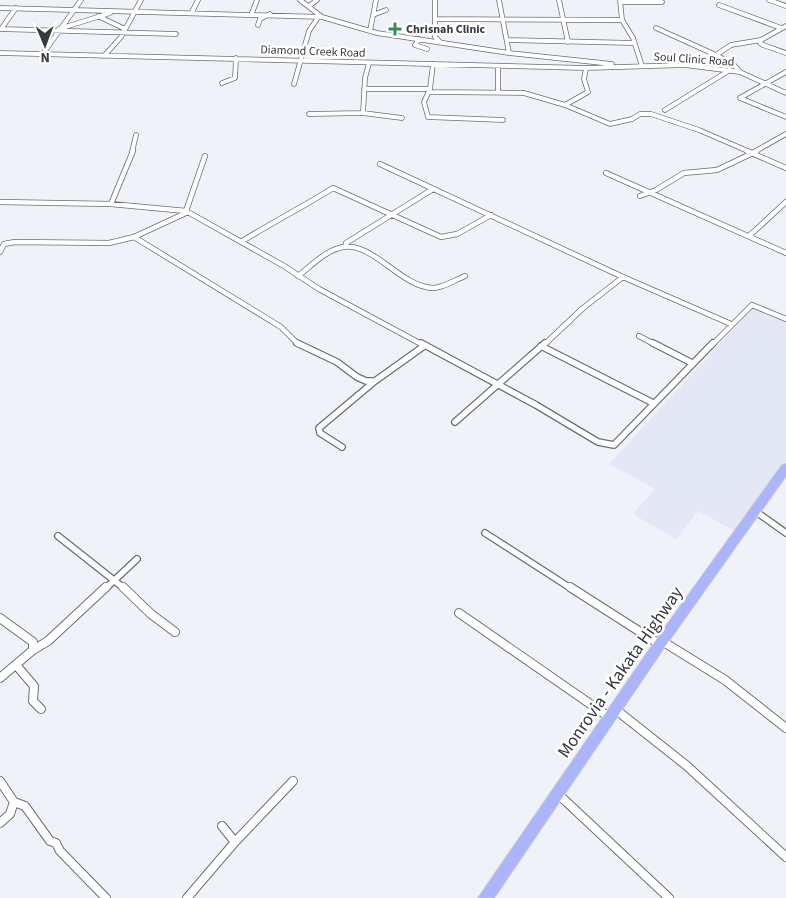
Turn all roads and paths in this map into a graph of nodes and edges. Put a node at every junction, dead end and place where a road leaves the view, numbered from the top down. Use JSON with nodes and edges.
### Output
{"nodes":[{"id":1,"x":81,"y":0,"type":"edge"},
{"id":2,"x":141,"y":0,"type":"edge"},
{"id":3,"x":198,"y":0,"type":"edge"},
{"id":4,"x":257,"y":0,"type":"edge"},
{"id":5,"x":300,"y":0,"type":"edge"},
{"id":6,"x":317,"y":0,"type":"edge"},
{"id":7,"x":376,"y":0,"type":"edge"},
{"id":8,"x":435,"y":0,"type":"edge"},
{"id":9,"x":499,"y":0,"type":"edge"},
{"id":10,"x":559,"y":0,"type":"edge"},
{"id":11,"x":769,"y":0,"type":"edge"},
{"id":12,"x":621,"y":1,"type":"edge"},
{"id":13,"x":662,"y":2,"type":"dead end"},
{"id":14,"x":718,"y":5,"type":"dead end"},
{"id":15,"x":309,"y":6,"type":"junction"},
{"id":16,"x":786,"y":6,"type":"edge"},
{"id":17,"x":0,"y":8,"type":"edge"},
{"id":18,"x":16,"y":8,"type":"junction"},
{"id":19,"x":74,"y":10,"type":"junction"},
{"id":20,"x":93,"y":10,"type":"junction"},
{"id":21,"x":386,"y":10,"type":"dead end"},
{"id":22,"x":114,"y":11,"type":"junction"},
{"id":23,"x":135,"y":12,"type":"junction"},
{"id":24,"x":192,"y":12,"type":"junction"},
{"id":25,"x":252,"y":13,"type":"junction"},
{"id":26,"x":272,"y":14,"type":"junction"},
{"id":27,"x":373,"y":15,"type":"junction"},
{"id":28,"x":99,"y":16,"type":"junction"},
{"id":29,"x":321,"y":16,"type":"junction"},
{"id":30,"x":502,"y":18,"type":"junction"},
{"id":31,"x":436,"y":19,"type":"junction"},
{"id":32,"x":90,"y":20,"type":"junction"},
{"id":33,"x":564,"y":20,"type":"junction"},
{"id":34,"x":622,"y":20,"type":"junction"},
{"id":35,"x":258,"y":25,"type":"dead end"},
{"id":36,"x":786,"y":26,"type":"edge"},
{"id":37,"x":656,"y":28,"type":"dead end"},
{"id":38,"x":782,"y":28,"type":"junction"},
{"id":39,"x":0,"y":29,"type":"edge"},
{"id":40,"x":61,"y":30,"type":"junction"},
{"id":41,"x":124,"y":31,"type":"junction"},
{"id":42,"x":370,"y":31,"type":"junction"},
{"id":43,"x":73,"y":32,"type":"junction"},
{"id":44,"x":176,"y":34,"type":"dead end"},
{"id":45,"x":419,"y":39,"type":"junction"},
{"id":46,"x":507,"y":40,"type":"junction"},
{"id":47,"x":761,"y":40,"type":"junction"},
{"id":48,"x":440,"y":42,"type":"junction"},
{"id":49,"x":568,"y":42,"type":"junction"},
{"id":50,"x":634,"y":43,"type":"junction"},
{"id":51,"x":427,"y":49,"type":"dead end"},
{"id":52,"x":0,"y":53,"type":"edge"},
{"id":53,"x":509,"y":53,"type":"junction"},
{"id":54,"x":786,"y":53,"type":"edge"},
{"id":55,"x":42,"y":55,"type":"junction"},
{"id":56,"x":716,"y":55,"type":"junction"},
{"id":57,"x":104,"y":56,"type":"junction"},
{"id":58,"x":236,"y":58,"type":"junction"},
{"id":59,"x":303,"y":61,"type":"junction"},
{"id":60,"x":368,"y":62,"type":"junction"},
{"id":61,"x":433,"y":64,"type":"junction"},
{"id":62,"x":498,"y":66,"type":"junction"},
{"id":63,"x":626,"y":66,"type":"junction"},
{"id":64,"x":642,"y":66,"type":"junction"},
{"id":65,"x":586,"y":68,"type":"junction"},
{"id":66,"x":730,"y":70,"type":"junction"},
{"id":67,"x":740,"y":72,"type":"junction"},
{"id":68,"x":786,"y":72,"type":"edge"},
{"id":69,"x":768,"y":82,"type":"junction"},
{"id":70,"x":222,"y":83,"type":"dead end"},
{"id":71,"x":294,"y":84,"type":"dead end"},
{"id":72,"x":364,"y":89,"type":"junction"},
{"id":73,"x":429,"y":90,"type":"junction"},
{"id":74,"x":498,"y":90,"type":"junction"},
{"id":75,"x":786,"y":93,"type":"edge"},
{"id":76,"x":566,"y":106,"type":"junction"},
{"id":77,"x":665,"y":110,"type":"dead end"},
{"id":78,"x":363,"y":113,"type":"junction"},
{"id":79,"x":309,"y":114,"type":"dead end"},
{"id":80,"x":786,"y":117,"type":"edge"},
{"id":81,"x":402,"y":118,"type":"dead end"},
{"id":82,"x":503,"y":120,"type":"dead end"},
{"id":83,"x":786,"y":134,"type":"edge"},
{"id":84,"x":136,"y":135,"type":"dead end"},
{"id":85,"x":753,"y":154,"type":"junction"},
{"id":86,"x":205,"y":156,"type":"dead end"},
{"id":87,"x":380,"y":164,"type":"dead end"},
{"id":88,"x":786,"y":168,"type":"edge"},
{"id":89,"x":606,"y":173,"type":"dead end"},
{"id":90,"x":433,"y":189,"type":"junction"},
{"id":91,"x":652,"y":192,"type":"junction"},
{"id":92,"x":640,"y":196,"type":"dead end"},
{"id":93,"x":0,"y":202,"type":"edge"},
{"id":94,"x":786,"y":202,"type":"edge"},
{"id":95,"x":111,"y":204,"type":"junction"},
{"id":96,"x":187,"y":212,"type":"junction"},
{"id":97,"x":391,"y":214,"type":"junction"},
{"id":98,"x":491,"y":215,"type":"junction"},
{"id":99,"x":134,"y":236,"type":"junction"},
{"id":100,"x":749,"y":236,"type":"junction"},
{"id":101,"x":242,"y":242,"type":"junction"},
{"id":102,"x":346,"y":246,"type":"junction"},
{"id":103,"x":0,"y":252,"type":"edge"},
{"id":104,"x":786,"y":253,"type":"edge"},
{"id":105,"x":298,"y":276,"type":"junction"},
{"id":106,"x":465,"y":276,"type":"dead end"},
{"id":107,"x":623,"y":277,"type":"junction"},
{"id":108,"x":786,"y":319,"type":"edge"},
{"id":109,"x":731,"y":324,"type":"junction"},
{"id":110,"x":640,"y":336,"type":"dead end"},
{"id":111,"x":424,"y":346,"type":"junction"},
{"id":112,"x":541,"y":346,"type":"junction"},
{"id":113,"x":692,"y":363,"type":"junction"},
{"id":114,"x":375,"y":381,"type":"junction"},
{"id":115,"x":498,"y":386,"type":"junction"},
{"id":116,"x":652,"y":403,"type":"junction"},
{"id":117,"x":455,"y":422,"type":"dead end"},
{"id":118,"x":342,"y":447,"type":"dead end"},
{"id":119,"x":786,"y":468,"type":"edge"},
{"id":120,"x":755,"y":511,"type":"junction"},
{"id":121,"x":485,"y":533,"type":"dead end"},
{"id":122,"x":786,"y":533,"type":"edge"},
{"id":123,"x":58,"y":536,"type":"dead end"},
{"id":124,"x":137,"y":559,"type":"dead end"},
{"id":125,"x":113,"y":581,"type":"junction"},
{"id":126,"x":459,"y":613,"type":"dead end"},
{"id":127,"x":0,"y":618,"type":"edge"},
{"id":128,"x":175,"y":632,"type":"dead end"},
{"id":129,"x":662,"y":641,"type":"junction"},
{"id":130,"x":33,"y":650,"type":"junction"},
{"id":131,"x":16,"y":665,"type":"junction"},
{"id":132,"x":0,"y":678,"type":"edge"},
{"id":133,"x":41,"y":709,"type":"dead end"},
{"id":134,"x":612,"y":713,"type":"junction"},
{"id":135,"x":786,"y":728,"type":"edge"},
{"id":136,"x":0,"y":781,"type":"edge"},
{"id":137,"x":293,"y":782,"type":"dead end"},
{"id":138,"x":557,"y":793,"type":"junction"},
{"id":139,"x":14,"y":802,"type":"junction"},
{"id":140,"x":0,"y":823,"type":"edge"},
{"id":141,"x":222,"y":826,"type":"dead end"},
{"id":142,"x":235,"y":842,"type":"junction"},
{"id":143,"x":786,"y":857,"type":"edge"},
{"id":144,"x":487,"y":897,"type":"edge"},
{"id":145,"x":106,"y":898,"type":"edge"},
{"id":146,"x":187,"y":898,"type":"edge"},
{"id":147,"x":669,"y":898,"type":"edge"}],
"edges":[{"from":1,"to":19,"type":"street"},
{"from":2,"to":23,"type":"street"},
{"from":3,"to":24,"type":"street"},
{"from":4,"to":25,"type":"street"},
{"from":5,"to":15,"type":"street"},
{"from":6,"to":15,"type":"street"},
{"from":7,"to":27,"type":"street"},
{"from":8,"to":31,"type":"street"},
{"from":9,"to":30,"type":"street"},
{"from":10,"to":33,"type":"street"},
{"from":11,"to":16,"type":"street"},
{"from":12,"to":13,"type":"street"},
{"from":12,"to":34,"type":"street"},
{"from":14,"to":38,"type":"street"},
{"from":15,"to":29,"type":"street"},
{"from":17,"to":18,"type":"street"},
{"from":18,"to":19,"type":"street"},
{"from":18,"to":39,"type":"street"},
{"from":19,"to":20,"type":"street"},
{"from":19,"to":40,"type":"street"},
{"from":20,"to":22,"type":"street"},
{"from":20,"to":28,"type":"street"},
{"from":21,"to":27,"type":"street"},
{"from":22,"to":23,"type":"street"},
{"from":22,"to":28,"type":"street"},
{"from":23,"to":24,"type":"street"},
{"from":23,"to":41,"type":"street"},
{"from":24,"to":25,"type":"street"},
{"from":25,"to":26,"type":"street"},
{"from":26,"to":29,"type":"street"},
{"from":26,"to":35,"type":"street"},
{"from":27,"to":42,"type":"street"},
{"from":28,"to":32,"type":"street"},
{"from":28,"to":41,"type":"street"},
{"from":29,"to":42,"type":"street"},
{"from":29,"to":59,"type":"street"},
{"from":30,"to":31,"type":"street"},
{"from":30,"to":33,"type":"street"},
{"from":30,"to":46,"type":"street"},
{"from":31,"to":48,"type":"street"},
{"from":32,"to":40,"type":"street"},
{"from":32,"to":43,"type":"street"},
{"from":33,"to":34,"type":"street"},
{"from":33,"to":49,"type":"street"},
{"from":34,"to":50,"type":"street"},
{"from":36,"to":38,"type":"street"},
{"from":37,"to":56,"type":"street"},
{"from":38,"to":47,"type":"street"},
{"from":39,"to":40,"type":"street"},
{"from":40,"to":43,"type":"street"},
{"from":40,"to":55,"type":"street"},
{"from":41,"to":43,"type":"street"},
{"from":41,"to":44,"type":"street"},
{"from":41,"to":57,"type":"street"},
{"from":42,"to":45,"type":"street"},
{"from":45,"to":48,"type":"street"},
{"from":45,"to":51,"type":"street"},
{"from":46,"to":49,"type":"street"},
{"from":46,"to":53,"type":"street"},
{"from":47,"to":54,"type":"street"},
{"from":47,"to":56,"type":"street"},
{"from":48,"to":53,"type":"street"},
{"from":49,"to":50,"type":"street"},
{"from":50,"to":64,"type":"street"},
{"from":52,"to":55,"type":"street","name":"Diamond Creek Road"},
{"from":53,"to":63,"type":"street"},
{"from":55,"to":57,"type":"street","name":"Diamond Creek Road"},
{"from":56,"to":67,"type":"street"},
{"from":57,"to":58,"type":"street","name":"Diamond Creek Road"},
{"from":58,"to":59,"type":"street","name":"Diamond Creek Road"},
{"from":58,"to":70,"type":"street"},
{"from":59,"to":60,"type":"street","name":"Diamond Creek Road"},
{"from":59,"to":71,"type":"street"},
{"from":60,"to":61,"type":"street","name":"Diamond Creek Road"},
{"from":60,"to":72,"type":"street"},
{"from":61,"to":62,"type":"street","name":"Diamond Creek Road"},
{"from":61,"to":73,"type":"street"},
{"from":62,"to":65,"type":"street","name":"Diamond Creek Road"},
{"from":62,"to":74,"type":"street"},
{"from":63,"to":64,"type":"street","name":"Soul Clinic Road"},
{"from":63,"to":65,"type":"street","name":"Diamond Creek Road"},
{"from":64,"to":66,"type":"street","name":"Soul Clinic Road"},
{"from":65,"to":76,"type":"street"},
{"from":66,"to":67,"type":"street","name":"Soul Clinic Road"},
{"from":66,"to":77,"type":"street"},
{"from":67,"to":69,"type":"street","name":"Soul Clinic Road"},
{"from":68,"to":69,"type":"street"},
{"from":69,"to":75,"type":"street","name":"Soul Clinic Road"},
{"from":69,"to":80,"type":"street"},
{"from":72,"to":73,"type":"street"},
{"from":72,"to":78,"type":"street"},
{"from":73,"to":74,"type":"street"},
{"from":73,"to":82,"type":"street"},
{"from":74,"to":76,"type":"street"},
{"from":76,"to":85,"type":"street"},
{"from":78,"to":79,"type":"street"},
{"from":78,"to":81,"type":"street"},
{"from":83,"to":85,"type":"street"},
{"from":84,"to":95,"type":"street"},
{"from":85,"to":88,"type":"street"},
{"from":85,"to":91,"type":"street"},
{"from":86,"to":96,"type":"street"},
{"from":87,"to":90,"type":"street"},
{"from":89,"to":91,"type":"street"},
{"from":90,"to":97,"type":"street"},
{"from":90,"to":98,"type":"street"},
{"from":91,"to":92,"type":"street"},
{"from":91,"to":100,"type":"street"},
{"from":93,"to":95,"type":"street"},
{"from":94,"to":100,"type":"street"},
{"from":95,"to":96,"type":"street"},
{"from":96,"to":99,"type":"street"},
{"from":96,"to":101,"type":"street"},
{"from":97,"to":98,"type":"street"},
{"from":97,"to":101,"type":"street"},
{"from":97,"to":102,"type":"street"},
{"from":98,"to":107,"type":"street"},
{"from":99,"to":103,"type":"street"},
{"from":99,"to":114,"type":"street"},
{"from":100,"to":104,"type":"street"},
{"from":101,"to":105,"type":"street"},
{"from":102,"to":105,"type":"street"},
{"from":102,"to":106,"type":"street"},
{"from":105,"to":111,"type":"street"},
{"from":107,"to":109,"type":"street"},
{"from":107,"to":112,"type":"street"},
{"from":108,"to":109,"type":"street"},
{"from":109,"to":113,"type":"street"},
{"from":110,"to":113,"type":"street"},
{"from":111,"to":114,"type":"street"},
{"from":111,"to":115,"type":"street"},
{"from":112,"to":115,"type":"street"},
{"from":112,"to":116,"type":"street"},
{"from":113,"to":116,"type":"street"},
{"from":114,"to":118,"type":"street"},
{"from":115,"to":116,"type":"street"},
{"from":115,"to":117,"type":"street"},
{"from":119,"to":120,"type":"highway","name":"Monrovia - Kakata Highway"},
{"from":120,"to":122,"type":"street"},
{"from":120,"to":129,"type":"highway","name":"Monrovia - Kakata Highway"},
{"from":121,"to":129,"type":"street"},
{"from":123,"to":125,"type":"street"},
{"from":124,"to":125,"type":"street"},
{"from":125,"to":128,"type":"street"},
{"from":125,"to":130,"type":"street"},
{"from":126,"to":134,"type":"street"},
{"from":127,"to":130,"type":"street"},
{"from":129,"to":134,"type":"highway","name":"Monrovia - Kakata Highway"},
{"from":129,"to":135,"type":"street"},
{"from":130,"to":131,"type":"street"},
{"from":131,"to":132,"type":"street"},
{"from":131,"to":133,"type":"street"},
{"from":134,"to":138,"type":"highway","name":"Monrovia - Kakata Highway"},
{"from":134,"to":143,"type":"street"},
{"from":136,"to":139,"type":"street"},
{"from":137,"to":142,"type":"street"},
{"from":138,"to":144,"type":"highway","name":"Monrovia - Kakata Highway"},
{"from":138,"to":147,"type":"street"},
{"from":139,"to":140,"type":"street"},
{"from":139,"to":145,"type":"street"},
{"from":141,"to":142,"type":"street"},
{"from":142,"to":146,"type":"street"}]}
